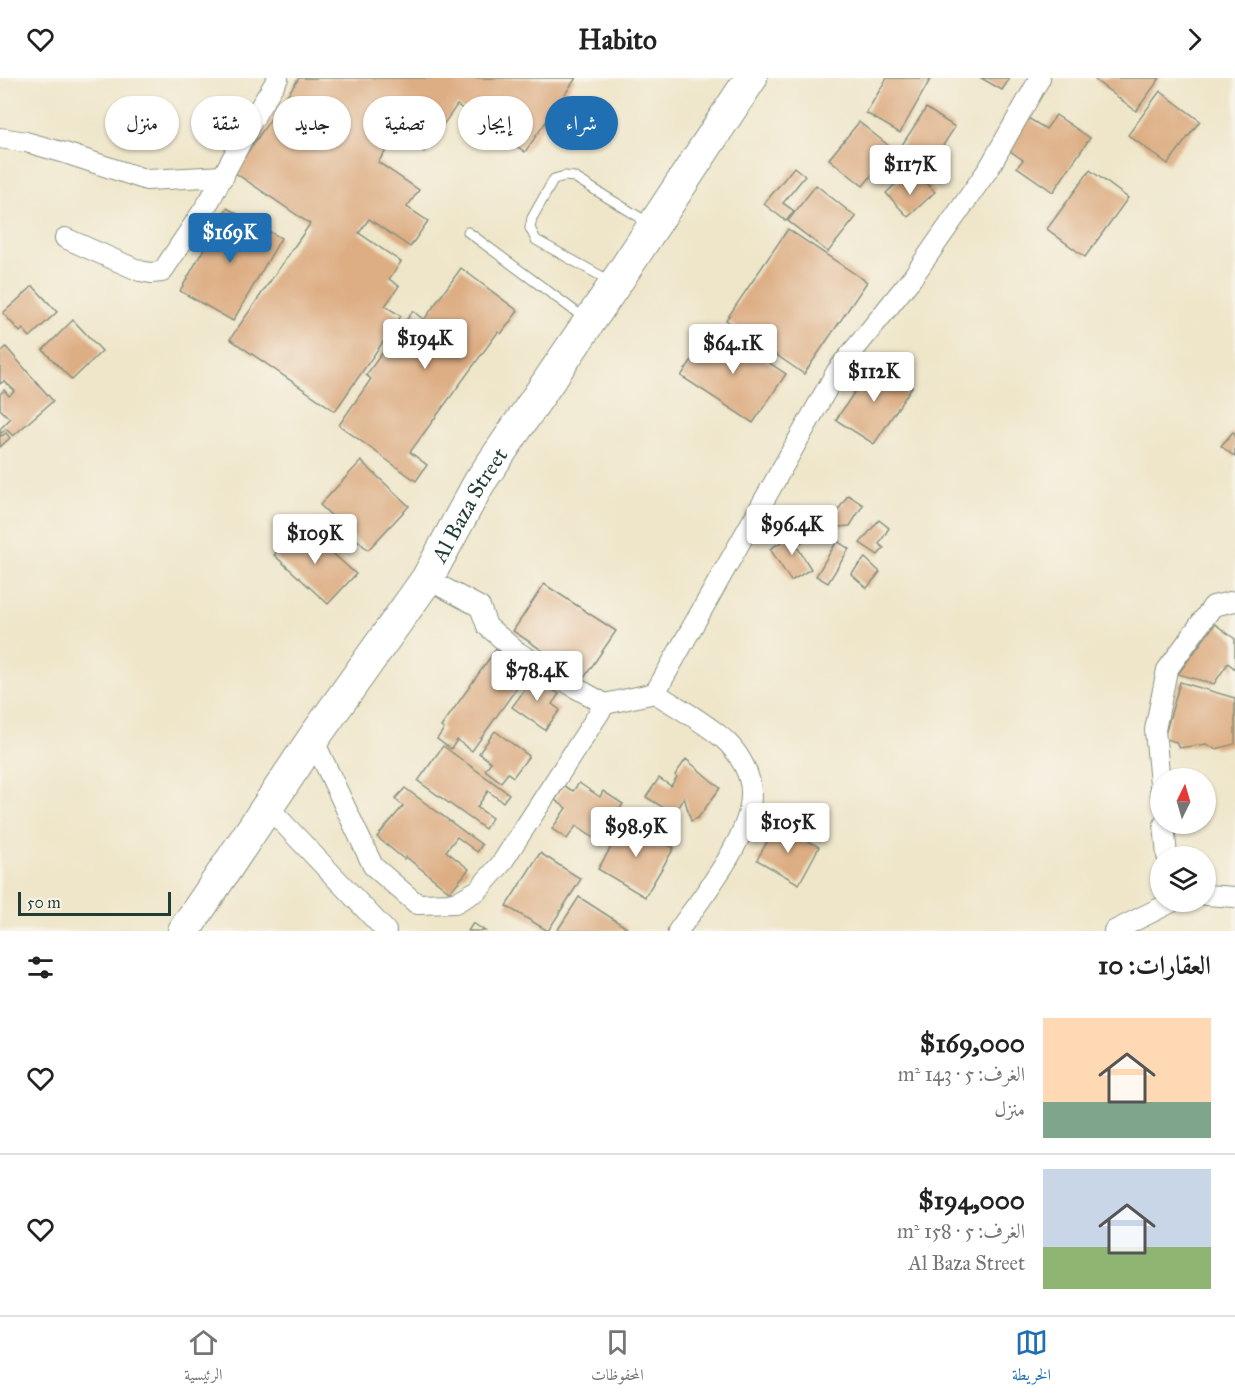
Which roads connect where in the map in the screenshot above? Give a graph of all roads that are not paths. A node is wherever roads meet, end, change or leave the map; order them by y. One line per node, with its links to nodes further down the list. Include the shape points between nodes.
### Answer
1 (278, 78): 5 (street)
2 (752, 78): 6 (main road, Al Baza Street)
3 (1040, 78): 13 (street, via 989,168 912,278 837,371)
4 (0, 138): 5 (street, via 65,153 147,180)
5 (224, 177): 8 (street, via 162,272 140,272)
6 (654, 226): 9 (main road, Al Baza Street); 9 (lane, via 574,177 554,179 532,218 530,228 536,240)
7 (468, 232): 10 (lane)
8 (65, 238)
9 (615, 284): 10 (main road, Al Baza Street)
10 (589, 321): 11 (main road, Al Baza Street, via 479,483)
11 (427, 579): 14 (street, via 480,607 487,626 516,651); 15 (main road, Al Baza Street)
12 (1235, 601): 16 (street, via 1213,606 1167,670 1155,730)
13 (656, 693): 14 (street); 23 (street, via 727,743 745,767 752,795 745,827)
14 (605, 704): 15 (street, via 501,864 478,890 455,903 417,904 373,866)
15 (314, 739): 17 (main road, Al Baza Street)
16 (1159, 768)
17 (268, 807): 21 (main road, Al Baza Street); 22 (street)
18 (1216, 896): 19 (street)
19 (1235, 897)
20 (1151, 912): 24 (street)
21 (184, 931)
22 (386, 931)
23 (678, 931)
24 (1114, 931)

